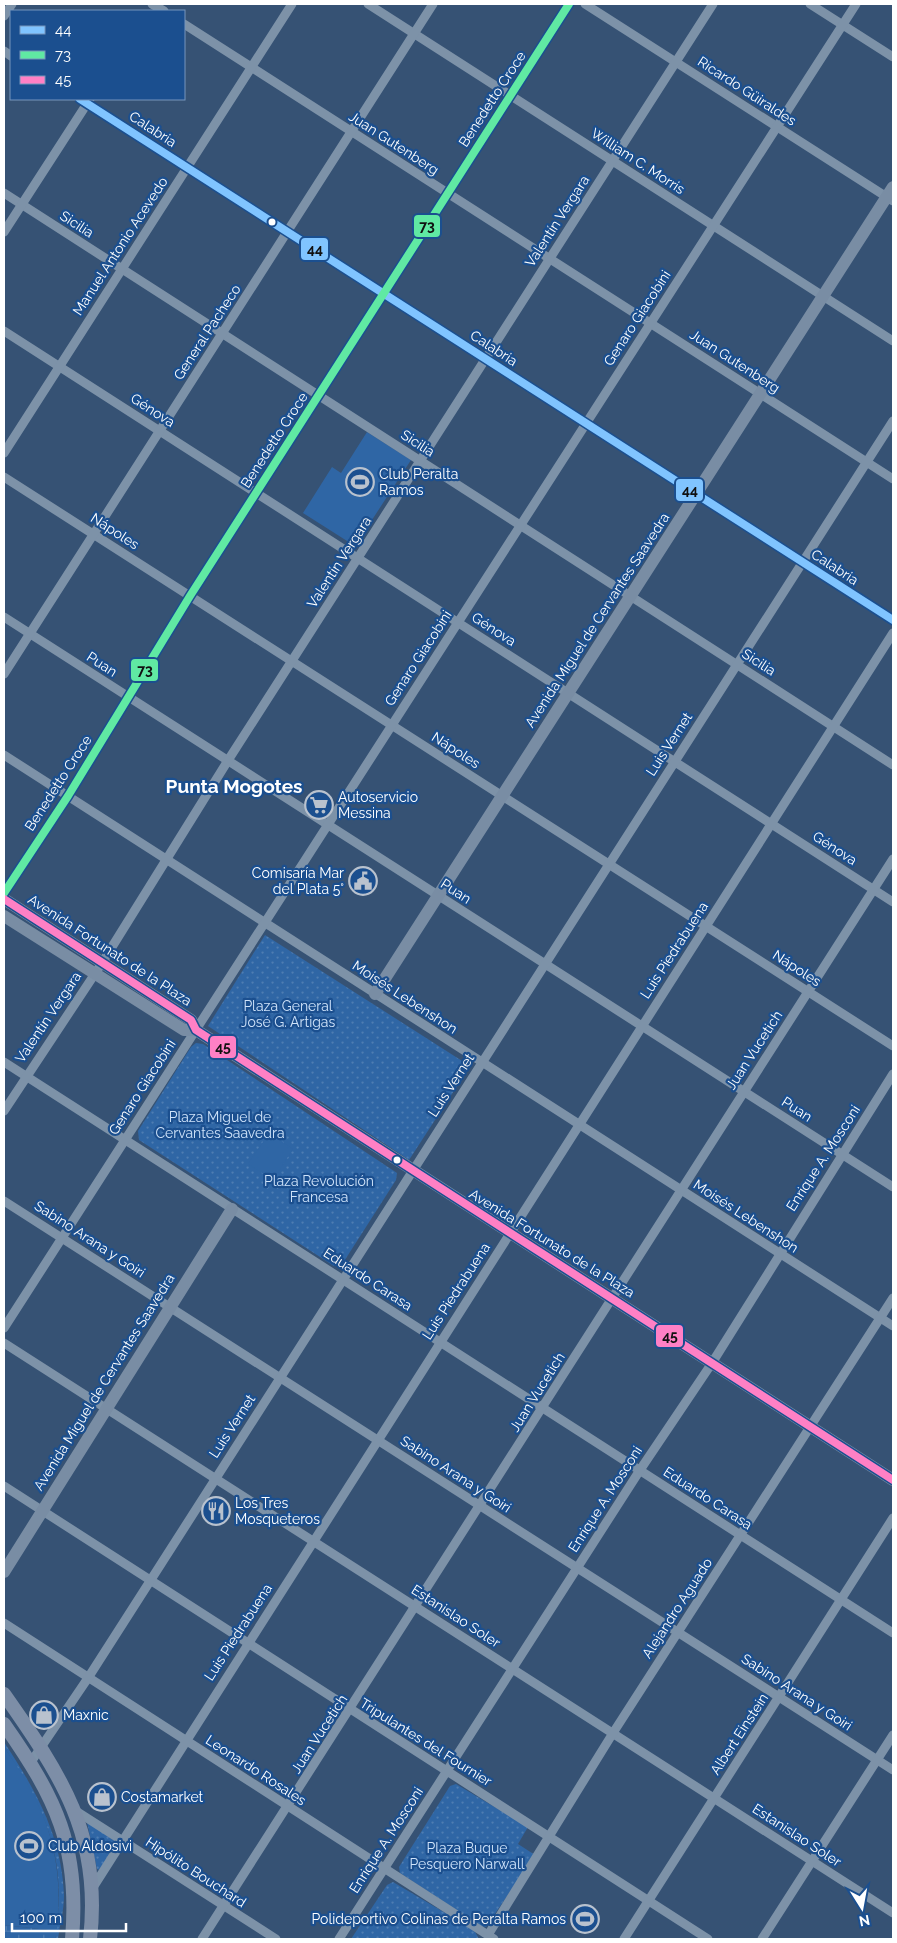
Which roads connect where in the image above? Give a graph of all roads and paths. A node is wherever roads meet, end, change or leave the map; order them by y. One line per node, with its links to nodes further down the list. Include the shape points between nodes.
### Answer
1 (12, 4): 10 (street)
2 (292, 4): 16 (street, Manuel Antonio Acevedo)
3 (368, 4): 13 (street, William C. Morris)
4 (433, 4): 13 (street, General Pacheco)
5 (569, 4): 17 (street, Benedetto Croce)
6 (585, 4): 15 (street, Ricardo Güiraldes)
7 (713, 4): 15 (street, Valentín Vergara)
8 (810, 4): 12 (street)
9 (856, 4): 12 (street, Genaro Giacobini)
10 (4, 16)
11 (185, 25): 16 (street, Juan Gutenberg)
12 (842, 25): 14 (street); 19 (street, Genaro Giacobini)
13 (414, 33): 17 (street, William C. Morris); 20 (street, General Pacheco)
14 (893, 57)
15 (676, 62): 19 (street, Ricardo Güiraldes); 21 (street, Valentín Vergara)
16 (251, 67): 20 (street, Juan Gutenberg); 22 (street, Manuel Antonio Acevedo)
17 (510, 95): 21 (street, William C. Morris); 24 (street, Benedetto Croce)
18 (86, 100): 22 (street, Calabria); 26 (street)
19 (777, 126): 25 (street, Ricardo Güiraldes); 27 (street, Genaro Giacobini)
20 (352, 132): 24 (street, Juan Gutenberg); 29 (street, General Pacheco)
21 (612, 161): 27 (street, William C. Morris); 30 (street, Valentín Vergara)
22 (187, 167): 29 (street, Calabria); 31 (street, Manuel Antonio Acevedo)
23 (4, 193): 26 (street, Sicilia)
24 (448, 193): 30 (street, Juan Gutenberg); 32 (street, Benedetto Croce)
25 (891, 195): 33 (street, Avenida Miguel de Cervantes Saavedra)
26 (22, 205): 28 (street); 31 (street, Sicilia)
27 (713, 226): 33 (street, William C. Morris); 34 (street, Genaro Giacobini)
28 (4, 232)
29 (288, 232): 32 (street, Calabria); 36 (street, General Pacheco)
30 (550, 259): 34 (street, Juan Gutenberg); 38 (street, Valentín Vergara)
31 (122, 269): 36 (street, Sicilia); 39 (street, Manuel Antonio Acevedo)
32 (384, 293): 38 (street, Calabria); 41 (street, Benedetto Croce)
33 (823, 296): 37 (street, William C. Morris); 40 (street, Avenida Miguel de Cervantes Saavedra)
34 (650, 323): 40 (street, Juan Gutenberg); 43 (street, Genaro Giacobini)
35 (4, 331): 39 (street, Génova)
36 (222, 334): 41 (street, Sicilia); 44 (street, General Pacheco)
37 (893, 341)
38 (486, 359): 43 (street, Calabria); 46 (street, Valentín Vergara)
39 (59, 367): 44 (street, Génova); 45 (street, Manuel Antonio Acevedo)
40 (760, 394): 47 (street, Juan Gutenberg); 51 (street, Avenida Miguel de Cervantes Saavedra)
41 (319, 396): 46 (street, Sicilia); 50 (street, Benedetto Croce)
42 (893, 421): 47 (street, Luis Vernet)
43 (586, 423): 51 (street, Calabria); 52 (street, Genaro Giacobini)
44 (160, 431): 50 (street, Génova); 53 (street, General Pacheco)
45 (4, 453)
46 (420, 461): 52 (street, Sicilia); 54 (street, Valentín Vergara)
47 (867, 462): 49 (street, Juan Gutenberg); 55 (street, Luis Vernet)
48 (4, 477): 53 (street, Nápoles)
49 (893, 479)
50 (256, 493): 54 (street, Génova); 56 (street, Benedetto Croce)
51 (696, 494): 55 (street, Calabria); 57 (street, Avenida Miguel de Cervantes Saavedra)
52 (520, 525): 57 (street, Sicilia); 60 (street, Genaro Giacobini)
53 (94, 534): 56 (street, Nápoles); 62 (street, General Pacheco)
54 (358, 558): 60 (street, Génova); 63 (street, Valentín Vergara)
55 (802, 562): 59 (street, Calabria); 64 (street, Luis Vernet)
56 (190, 596): 63 (street, Nápoles); 67 (street, Benedetto Croce)
57 (631, 596): 64 (street, Sicilia); 66 (street, Avenida Miguel de Cervantes Saavedra)
58 (4, 617): 62 (street, Puan)
59 (893, 620)
60 (458, 622): 66 (street, Génova); 68 (street, Genaro Giacobini)
61 (893, 633): 69 (street, Luis Piedrabuena)
62 (29, 634): 65 (street, General Pacheco); 67 (street, Puan)
63 (292, 661): 68 (street, Nápoles); 72 (street, Valentín Vergara)
64 (737, 664): 69 (street, Sicilia); 71 (street, Luis Vernet)
65 (4, 674)
66 (568, 694): 71 (street, Génova); 75 (street, Avenida Miguel de Cervantes Saavedra)
67 (129, 698): 72 (street, Puan); 74 (street, Benedetto Croce)
68 (392, 725): 75 (street, Nápoles); 77 (street, Genaro Giacobini)
69 (833, 726): 73 (street, Sicilia); 76 (street, Luis Piedrabuena)
70 (4, 755): 74 (street, Moisés Lebenshon)
71 (674, 761): 76 (street, Génova); 80 (street, Luis Vernet)
72 (227, 762): 77 (street, Puan); 79 (street, Valentín Vergara)
73 (893, 765)
74 (68, 796): 79 (street, Moisés Lebenshon); 82 (street, Benedetto Croce)
75 (502, 796): 80 (street, Nápoles); 83 (street, Avenida Miguel de Cervantes Saavedra)
76 (771, 824): 81 (street, Génova); 88 (street, Luis Piedrabuena)
77 (327, 825): 83 (street, Puan); 87 (street, Genaro Giacobini)
78 (893, 859): 81 (street, Juan Vucetich)
79 (166, 860): 87 (street, Moisés Lebenshon); 89 (street, Valentín Vergara)
80 (608, 864): 88 (street, Nápoles); 90 (street, Luis Vernet)
81 (874, 889): 85 (street, Génova); 92 (street, Juan Vucetich)
82 (4, 893)
83 (438, 896): 90 (street, Puan); 93 (street, Avenida Miguel de Cervantes Saavedra)
84 (4, 899): 89 (street, Avenida Fortunato de la Plaza)
85 (893, 902)
86 (4, 916): 91 (street, Avenida Fortunato de la Plaza)
87 (264, 923): 93 (street, Moisés Lebenshon); 95 (street, Genaro Giacobini)
88 (706, 926): 92 (street, Nápoles); 94 (street, Luis Piedrabuena)
89 (102, 962): 91 (street, Valentín Vergara); 95 (street, Avenida Fortunato de la Plaza, via 191,1020)
90 (544, 964): 94 (street, Puan); 98 (street, Luis Vernet)
91 (94, 973): 95 (street, Avenida Fortunato de la Plaza, via 184,1030); 100 (street, Valentín Vergara)
92 (808, 992): 96 (street, Nápoles); 101 (street, Juan Vucetich)
93 (375, 994): 98 (street, Moisés Lebenshon)
94 (642, 1026): 101 (street, Puan); 103 (street, Luis Piedrabuena)
95 (196, 1030): 104 (street, Genaro Giacobini); 106 (street, Avenida Fortunato de la Plaza)
96 (893, 1046)
97 (4, 1062): 100 (street, Eduardo Carasa)
98 (481, 1062): 103 (street, Moisés Lebenshon); 106 (street, Luis Vernet)
99 (893, 1074): 105 (street, Enrique A. Mosconi)
100 (26, 1076): 102 (street, Valentín Vergara); 104 (street, Eduardo Carasa)
101 (744, 1092): 105 (street, Puan); 108 (street, Juan Vucetich)
102 (4, 1110)
103 (579, 1125): 108 (street, Moisés Lebenshon); 111 (street, Luis Piedrabuena)
104 (125, 1140): 110 (street, Eduardo Carasa); 112 (street, Genaro Giacobini)
105 (842, 1154): 107 (street, Puan); 113 (street, Enrique A. Mosconi)
106 (412, 1171): 111 (street, Avenida Fortunato de la Plaza); 114 (street, Luis Vernet)
107 (893, 1187)
108 (681, 1190): 113 (street, Moisés Lebenshon); 115 (street, Juan Vucetich)
109 (4, 1201): 112 (street, Sabino Arana y Goiri)
110 (232, 1209): 114 (street, Eduardo Carasa); 117 (street, Avenida Miguel de Cervantes Saavedra)
111 (510, 1234): 115 (street, Avenida Fortunato de la Plaza); 121 (street, Luis Piedrabuena)
112 (62, 1238): 117 (street, Sabino Arana y Goiri); 120 (street, Genaro Giacobini)
113 (779, 1253): 118 (street, Moisés Lebenshon); 123 (street, Enrique A. Mosconi)
114 (342, 1279): 121 (street, Eduardo Carasa); 124 (street, Luis Vernet)
115 (613, 1298): 123 (street, Avenida Fortunato de la Plaza); 126 (street, Juan Vucetich)
116 (893, 1298): 118 (street, Alejandro Aguado)
117 (170, 1307): 124 (street, Sabino Arana y Goiri); 125 (street, Avenida Miguel de Cervantes Saavedra)
118 (880, 1318): 119 (street, Moisés Lebenshon); 127 (street, Alejandro Aguado)
119 (893, 1326)
120 (4, 1328)
121 (440, 1342): 126 (street, Eduardo Carasa); 128 (street, Luis Piedrabuena)
122 (4, 1343): 125 (street, Estanislao Soler)
123 (712, 1362): 127 (street, Avenida Fortunato de la Plaza); 129 (street, Enrique A. Mosconi)
124 (279, 1377): 128 (street, Sabino Arana y Goiri); 130 (street, Luis Vernet)
125 (105, 1408): 130 (street, Estanislao Soler); 134 (street, Avenida Miguel de Cervantes Saavedra)
126 (543, 1408): 129 (street, Eduardo Carasa); 133 (street, Juan Vucetich)
127 (810, 1427): 131 (street, Avenida Fortunato de la Plaza); 136 (street, Alejandro Aguado)
128 (377, 1440): 133 (street, Sabino Arana y Goiri); 137 (street, Luis Piedrabuena)
129 (640, 1470): 136 (street, Eduardo Carasa); 138 (street, Enrique A. Mosconi)
130 (215, 1478): 137 (street, Estanislao Soler); 140 (street, Luis Vernet)
131 (893, 1480)
132 (4, 1486): 134 (street, Tripulantes del Fournier)
133 (481, 1506): 138 (street, Sabino Arana y Goiri); 142 (street, Juan Vucetich)
134 (41, 1510): 139 (street, Avenida Miguel de Cervantes Saavedra); 140 (street, Tripulantes del Fournier)
135 (893, 1518): 141 (street, Albert Einstein)
136 (741, 1535): 141 (street, Eduardo Carasa); 145 (street, Alejandro Aguado)
137 (313, 1541): 142 (street, Estanislao Soler); 146 (street, Luis Piedrabuena)
138 (577, 1568): 145 (street, Sabino Arana y Goiri); 147 (street, Enrique A. Mosconi)
139 (4, 1572)
140 (149, 1581): 146 (street, Tripulantes del Fournier); 148 (street, Luis Vernet)
141 (841, 1599): 144 (street, Eduardo Carasa); 150 (street, Albert Einstein)
142 (416, 1607): 147 (street, Estanislao Soler); 151 (street, Juan Vucetich)
143 (4, 1623): 148 (street, Leonardo Rosales)
144 (893, 1632)
145 (678, 1633): 150 (street, Sabino Arana y Goiri); 153 (street, Alejandro Aguado)
146 (247, 1644): 151 (street, Tripulantes del Fournier); 155 (street, Luis Piedrabuena)
147 (512, 1669): 153 (street, Estanislao Soler); 160 (street, Enrique A. Mosconi)
148 (88, 1678): 155 (street, Leonardo Rosales); 156 (street, Luis Vernet)
149 (4, 1694): 156 (main road)
150 (779, 1697): 157 (street, Sabino Arana y Goiri); 161 (street, Albert Einstein)
151 (351, 1710): 160 (street, Tripulantes del Fournier); 162 (street, Juan Vucetich)
152 (4, 1724): 158 (main road)
153 (613, 1733): 161 (street, Estanislao Soler); 164 (street, Alejandro Aguado)
154 (893, 1734): 157 (street)
155 (185, 1740): 162 (street, Leonardo Rosales); 165 (street, Luis Piedrabuena)
156 (42, 1748): 158 (street, Luis Vernet); 163 (main road)
157 (877, 1760): 159 (street, Sabino Arana y Goiri); 166 (street)
158 (31, 1762): 173 (main road, via 55,1808 66,1842 73,1879)
159 (893, 1770)
160 (446, 1772): 164 (street, Tripulantes del Fournier); 167 (street, Enrique A. Mosconi)
161 (714, 1798): 166 (street, Estanislao Soler); 169 (street, Albert Einstein)
162 (288, 1807): 167 (street, Leonardo Rosales); 170 (street, Juan Vucetich)
163 (76, 1811): 165 (street, Hipólito Bouchard); 168 (main road)
164 (549, 1836): 169 (street, Tripulantes del Fournier); 172 (street, Alejandro Aguado)
165 (122, 1841): 168 (street, Luis Piedrabuena); 170 (street, Hipólito Bouchard)
166 (812, 1861): 171 (street, Estanislao Soler); 180 (street)
167 (384, 1869): 172 (street, Leonardo Rosales); 177 (street, Enrique A. Mosconi)
168 (92, 1889): 174 (main road)
169 (648, 1901): 178 (street, Albert Einstein); 179 (street, Tripulantes del Fournier)
170 (224, 1906): 175 (street, Juan Vucetich); 176 (street, Hipólito Bouchard)
171 (893, 1913)
172 (491, 1937)
173 (72, 1939)
174 (90, 1939)
175 (202, 1939)
176 (276, 1939)
177 (339, 1939)
178 (624, 1939)
179 (708, 1939)
180 (762, 1939)

